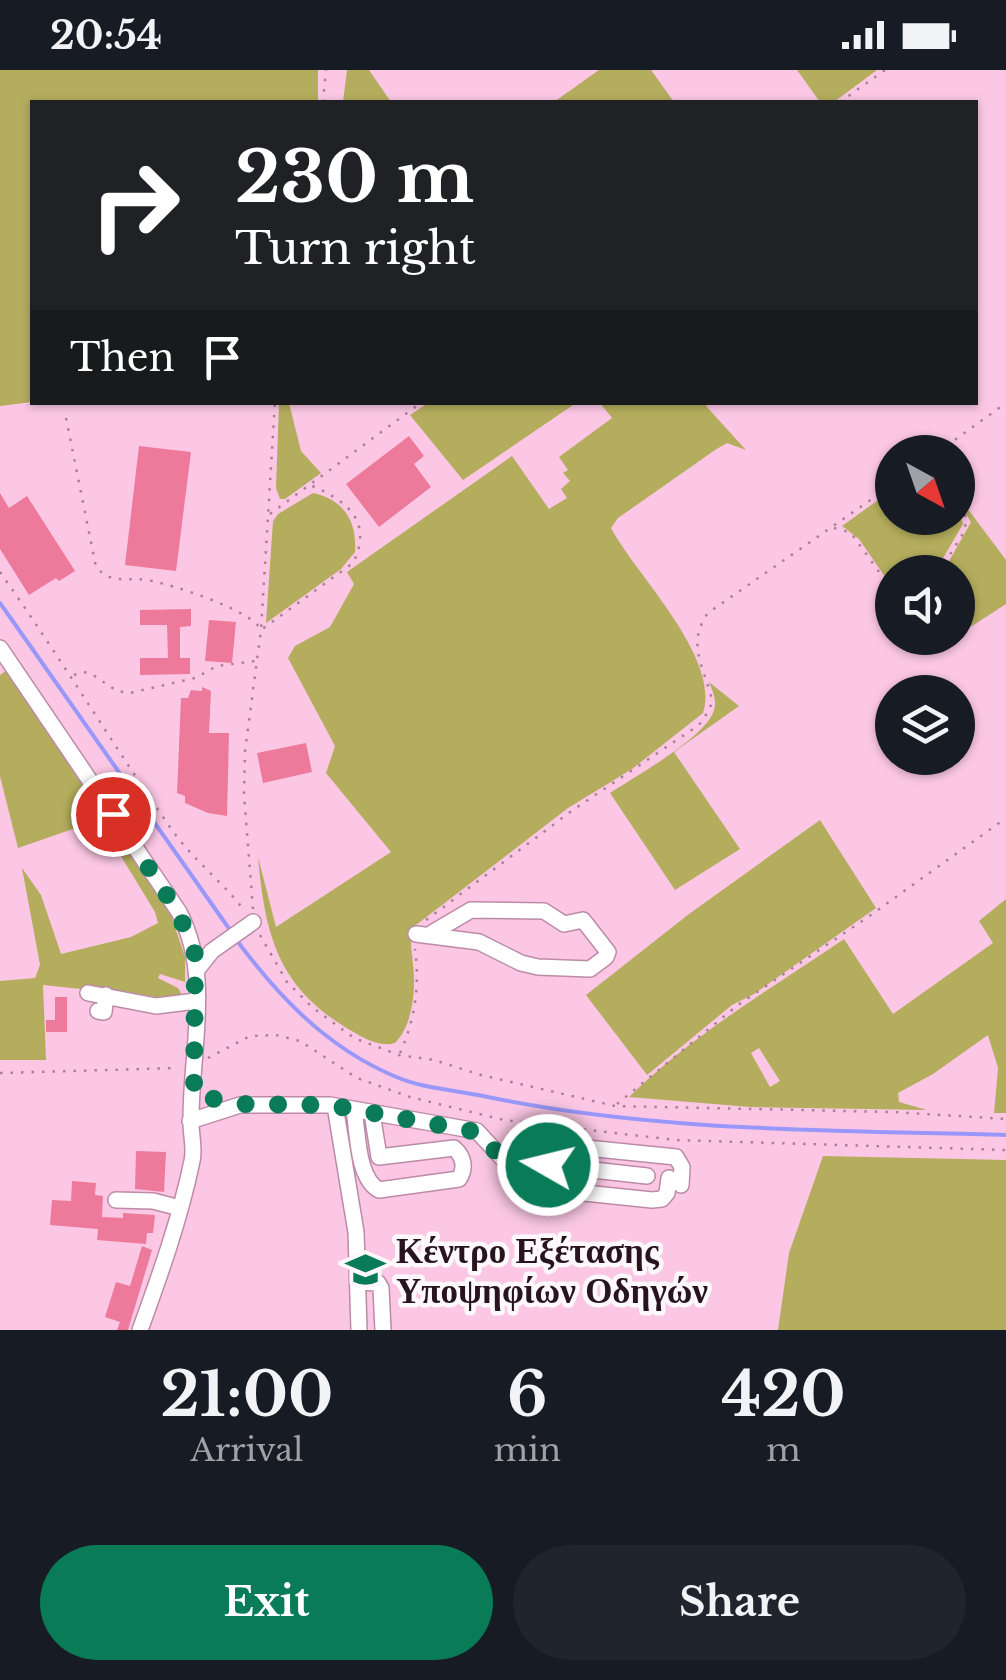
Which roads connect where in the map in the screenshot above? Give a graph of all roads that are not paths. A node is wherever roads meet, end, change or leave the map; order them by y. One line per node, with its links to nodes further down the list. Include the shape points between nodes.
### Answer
1 (0, 648): 4 (street, via 178,912 195,954)
2 (249, 925): 4 (street)
3 (424, 934): 3 (street, via 478,942 538,967 590,969 608,952 583,920 564,924 544,911 471,910)
4 (194, 972): 7 (street)
5 (88, 993): 6 (street)
6 (106, 995): 7 (street, via 156,1006); 8 (street, via 104,1012)
7 (196, 1001): 9 (street)
8 (98, 1011)
9 (194, 1095): 10 (street); 14 (street)
10 (240, 1104): 11 (street); 14 (street)
11 (335, 1106): 12 (street); 21 (street)
12 (354, 1110): 13 (street); 16 (street, via 365,1175 379,1190 459,1179 463,1162)
13 (372, 1113): 15 (street); 16 (street, via 379,1156)
14 (190, 1121): 20 (street, via 194,1156)
15 (460, 1128): 16 (street); 17 (street, via 477,1132 502,1158)
16 (454, 1148)
17 (540, 1165): 17 (street, via 540,1186 546,1189 652,1200 668,1193 682,1166 676,1157 547,1144); 18 (street)
18 (647, 1176)
19 (116, 1200): 20 (street)
20 (180, 1208): 22 (street)
21 (359, 1282): 23 (street); 24 (street, via 381,1288)
22 (140, 1330)
23 (359, 1330)
24 (383, 1330)

